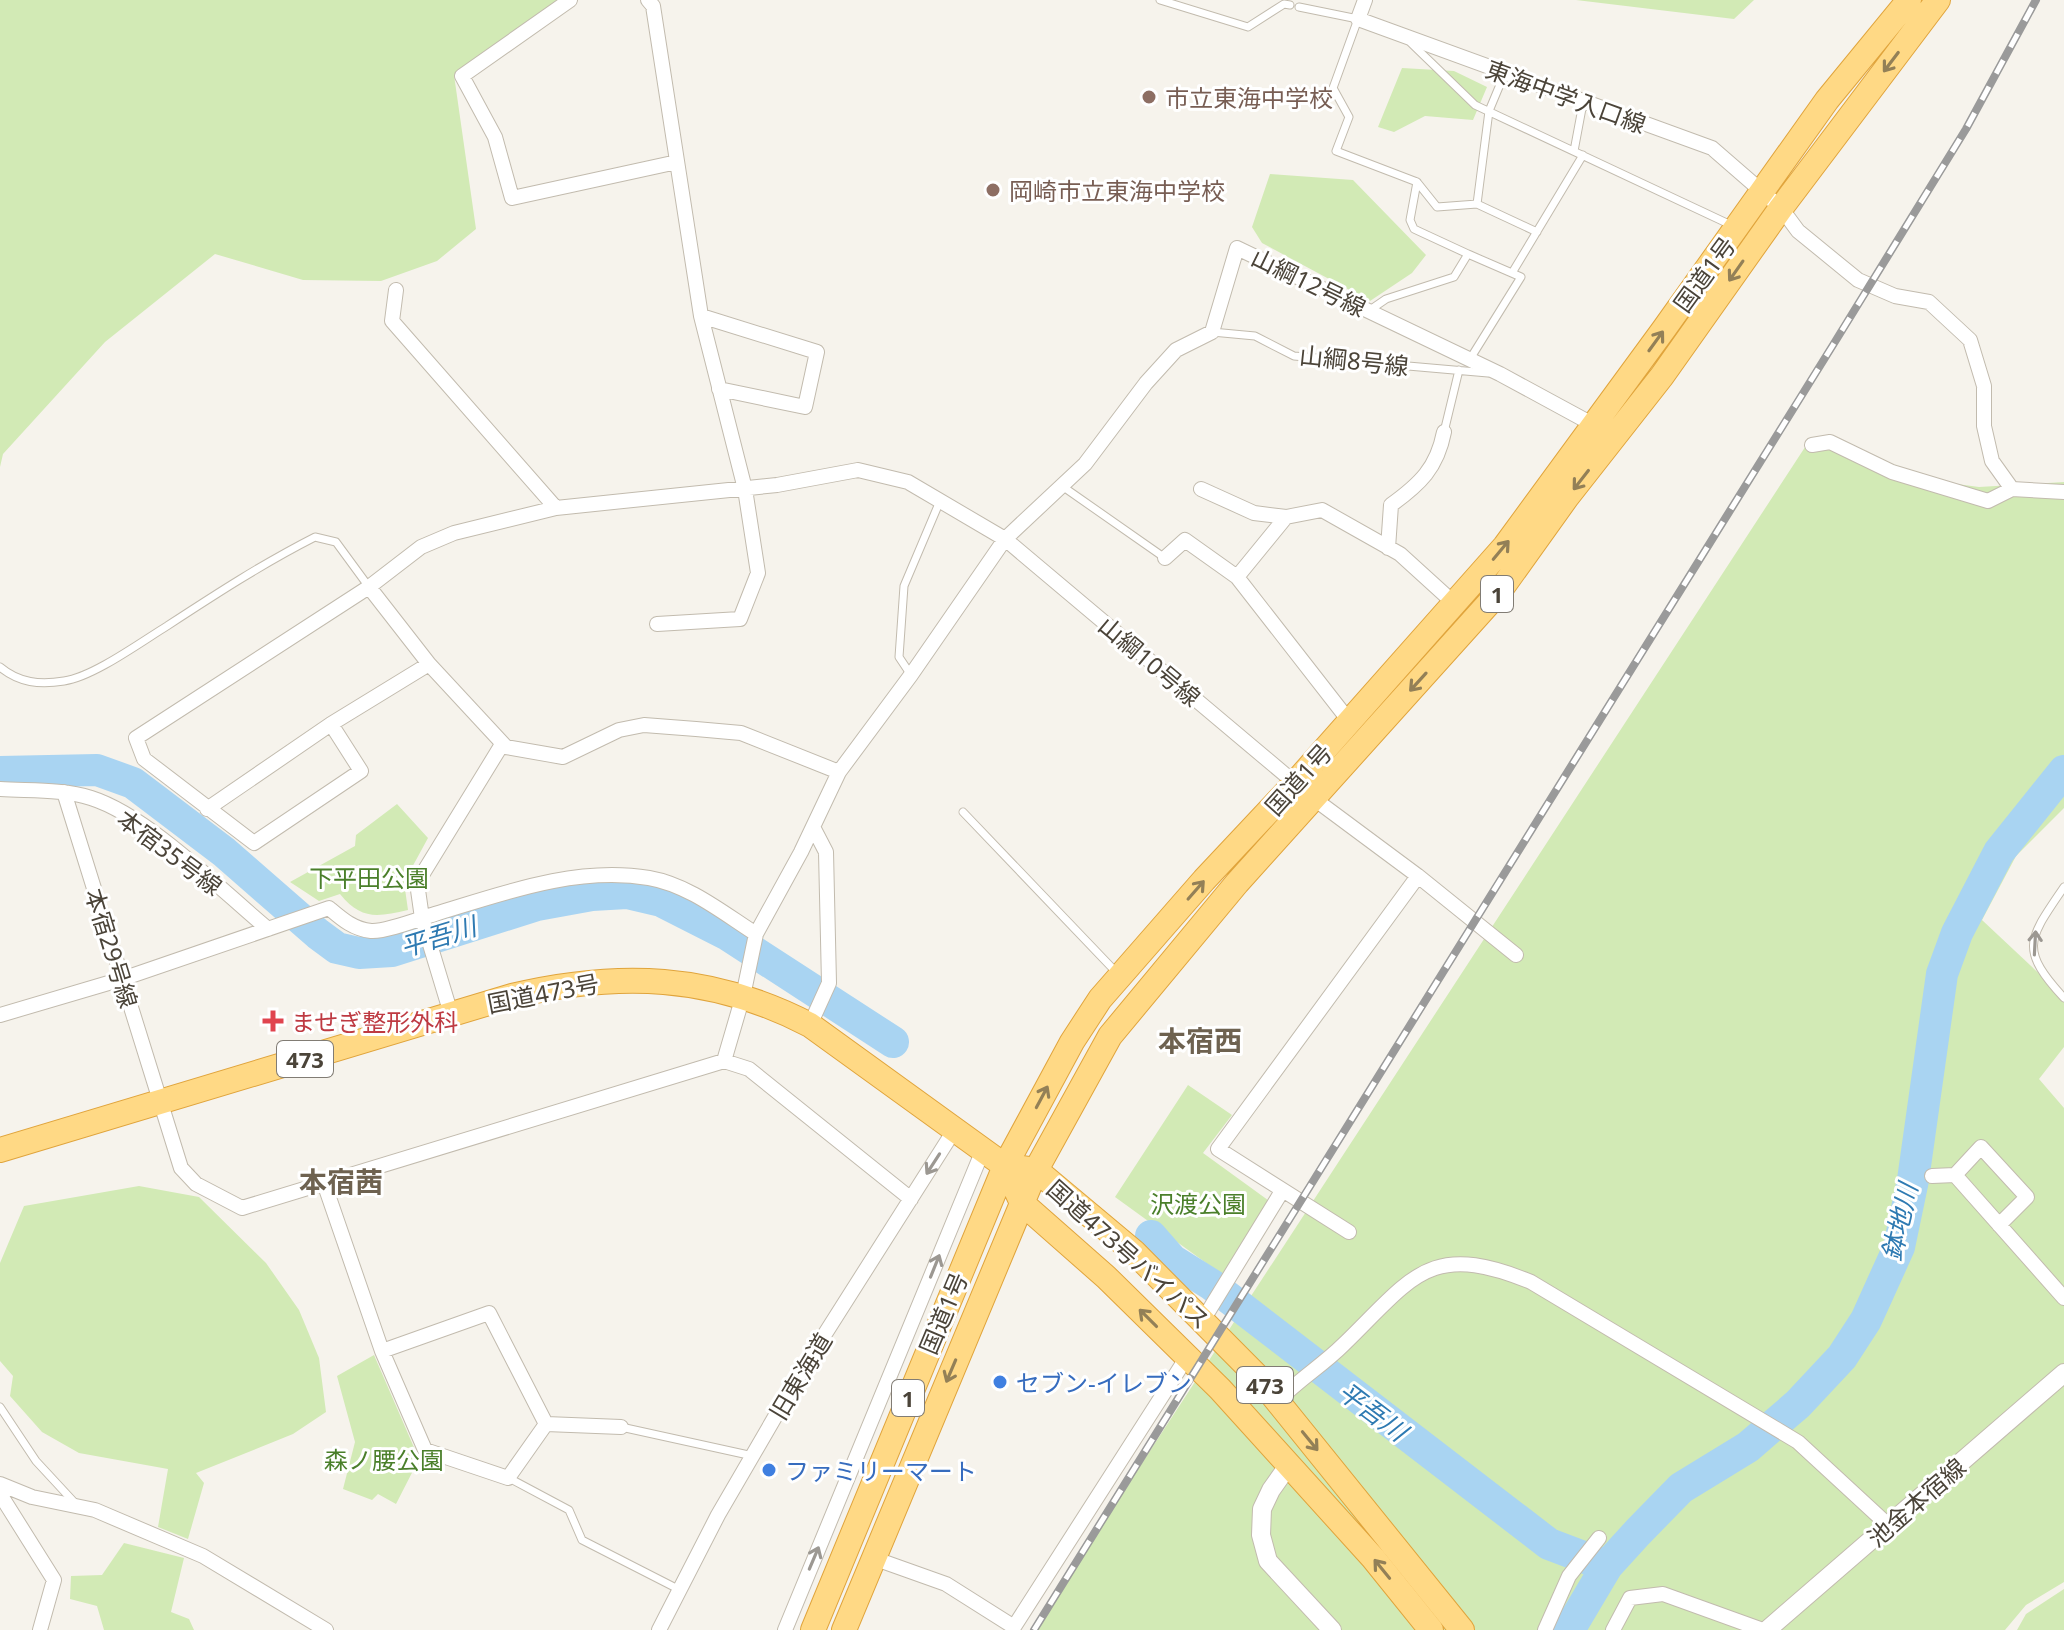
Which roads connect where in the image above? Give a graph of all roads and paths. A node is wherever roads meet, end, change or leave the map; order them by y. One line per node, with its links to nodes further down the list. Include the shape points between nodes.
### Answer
1 (570, 0): 14 (street, via 462,76 495,137 512,198)
2 (648, 0): 14 (street)
3 (1160, 0): 7 (lane, via 1248,27 1284,4)
4 (1365, 0): 7 (street)
5 (1909, 0): 16 (highway, 国道1号 / 1, via 1827,100)
6 (1938, 0): 18 (highway, 国道1号 / 1, one-way to 18)
7 (1358, 19): 8 (street, 東海中学入口線); 15 (lane, via 1333,88 1349,117 1336,151)
8 (1405, 38): 9 (street, 東海中学入口線); 11 (lane, via 1475,105)
9 (1504, 75): 10 (street, 東海中学入口線); 11 (lane)
10 (1583, 103): 12 (lane); 16 (street, 東海中学入口線, via 1712,148)
11 (1489, 111): 12 (lane); 17 (lane)
12 (1574, 151): 13 (lane)
13 (1583, 155): 19 (lane); 20 (lane)
14 (677, 162): 25 (street)
15 (1417, 182): 17 (lane, via 1437,207); 21 (lane, via 1410,220 1414,229)
16 (1763, 192): 18 (street, 東海中学入口線); 19 (highway, 国道1号 / 1)
17 (1477, 204): 20 (lane)
18 (1781, 208): 35 (street, 東海中学入口線, via 1798,231 1858,280 1895,296 1929,302 1970,340 1984,386 1984,426 1992,461); 55 (highway, 国道1号 / 1, one-way to 55, via 1499,592)
19 (1737, 228): 29 (highway, 国道1号 / 1, one-way to 19)
20 (1537, 232): 22 (lane)
21 (1468, 254): 22 (lane); 24 (lane, via 1454,277 1386,299)
22 (1512, 273): 27 (lane, via 1521,277)
23 (396, 290): 38 (street, via 392,321)
24 (1368, 312): 26 (street, 山綱12号線, via 1237,248); 27 (street, 山綱12号線)
25 (701, 316): 28 (street); 28 (street, via 817,352 805,407)
26 (1212, 332): 27 (lane, 山綱8号線, via 1255,336 1294,356); 32 (street, via 1176,350)
27 (1464, 365): 29 (street, 山綱12号線, via 1500,374); 30 (lane)
28 (719, 389): 33 (street)
29 (1594, 425): 45 (highway, 国道1号 / 1, one-way to 29)
30 (1444, 432): 41 (street, via 1440,454 1418,485 1391,505)
31 (1812, 445): 35 (street, via 1830,442 1892,472 1988,501)
32 (1062, 486): 40 (street); 42 (lane)
33 (745, 489): 37 (street, 山綱10号線, via 858,470 908,482); 38 (street); 46 (street, via 758,573 740,619)
34 (1201, 489): 39 (street, via 1254,513)
35 (2012, 489): 36 (street)
36 (2064, 492)
37 (940, 501): 40 (street, 山綱10号線); 49 (lane, via 904,586 899,657)
38 (556, 508): 44 (street, via 454,533 421,547)
39 (1286, 517): 41 (street, via 1322,510); 43 (street)
40 (1005, 539): 49 (street); 55 (street, 山綱10号線)
41 (1388, 548): 45 (street)
42 (1165, 558): 43 (street, via 1185,540)
43 (1237, 577): 50 (street)
44 (369, 587): 47 (street); 48 (lane, via 336,542 315,537 259,565 116,658 67,681 34,684); 57 (street, via 136,738 144,759)
45 (1455, 604): 50 (highway, 国道1号 / 1)
46 (657, 624)
47 (429, 664): 51 (street); 52 (street)
48 (0, 667)
49 (911, 675): 53 (street)
50 (1350, 722): 55 (highway, 国道1号 / 1)
51 (331, 724): 57 (street); 57 (street, via 361,771 254,843)
52 (501, 746): 53 (street, via 563,757 619,730 644,725 726,731); 62 (street, via 417,883)
53 (839, 772): 59 (street)
54 (0, 789): 56 (street, 本宿35号線)
55 (1304, 791): 60 (street, 山綱10号線); 66 (highway, 国道1号 / 1, one-way to 55, via 1204,880); 79 (highway, 国道1号 / 1, via 1237,883 1110,1036)
56 (64, 792): 63 (street, 本宿35号線, via 124,813); 67 (street, 本宿29号線)
57 (207, 809)
58 (963, 812): 66 (lane)
59 (813, 827): 64 (street); 72 (street, via 826,852 829,983)
60 (1418, 876): 65 (street, 山綱10号線); 83 (street, via 1218,1149)
61 (2064, 887): 69 (lane, one-way to 61, via 2042,974 2032,953 2036,928)
62 (422, 918): 63 (street, via 373,931 349,925 329,908); 64 (street, via 540,884 614,875 670,884); 70 (street)
63 (274, 926): 67 (street)
64 (756, 934): 68 (street)
65 (1516, 955)
66 (1120, 977): 78 (highway, 国道1号 / 1, one-way to 66, via 1072,1042)
67 (122, 979): 71 (street); 74 (street, 本宿29号線)
68 (743, 996): 70 (highway, 国道473号 / 473, via 674,982 610,980 548,987); 72 (highway, 国道473号 / 473); 73 (street)
69 (2064, 998)
70 (451, 1014): 74 (highway, 国道473号 / 473)
71 (0, 1015)
72 (810, 1025): 75 (highway, 国道473号 / 473)
73 (724, 1061): 82 (street); 84 (street, via 749,1069)
74 (159, 1103): 76 (highway, 国道473号 / 473); 82 (street, 本宿29号線, via 181,1168 196,1184 242,1208)
75 (955, 1129): 77 (highway, 国道473号 / 473); 84 (street, 旧東海道, one-way to 84)
76 (0, 1150)
77 (983, 1150): 78 (highway, 国道473号 / 473); 90 (street, one-way to 77)
78 (1005, 1166): 79 (highway, 国道473号バイパス / 473); 85 (highway, 国道473号バイパス / 473); 88 (highway, 国道1号 / 1)
79 (1036, 1170): 85 (highway, 国道1号 / 1); 91 (highway, 国道473号バイパス / 473)
80 (1955, 1175): 81 (street); 86 (street); 86 (street, via 1981,1147 2027,1197)
81 (1932, 1176)
82 (324, 1183): 92 (street)
83 (1282, 1191): 87 (street); 91 (street)
84 (911, 1199): 99 (street, 旧東海道)
85 (1022, 1203): 93 (highway, 国道473号バイパス / 473, one-way to 85); 109 (highway, 国道1号 / 1, one-way to 109)
86 (1999, 1225): 89 (street)
87 (1349, 1232)
88 (955, 1285): 90 (street); 104 (highway, 国道1号 / 1)
89 (2064, 1298)
90 (921, 1300): 100 (street)
91 (1206, 1316): 95 (highway, 国道473号バイパス / 473)
92 (382, 1351): 97 (street, via 489,1313); 102 (street, via 425,1450)
93 (1187, 1357): 101 (highway, 国道473号バイパス / 473); 111 (street)
94 (2064, 1373): 107 (street, 池金本宿線)
95 (1287, 1392): 107 (street, via 1412,1278 1451,1262 1494,1267 1531,1282 1798,1442); 120 (highway, 国道473号バイパス / 473, one-way to 120)
96 (0, 1407): 106 (lane, via 36,1461)
97 (546, 1424): 98 (street); 102 (street)
98 (621, 1427): 99 (lane)
99 (753, 1456): 110 (street, 旧東海道)
100 (856, 1457): 104 (street); 115 (street, one-way to 100)
101 (1288, 1466): 118 (street, via 1262,1509 1261,1535 1268,1561); 119 (highway, 国道473号バイパス / 473, one-way to 101)
102 (508, 1478): 110 (lane, via 569,1510 582,1540)
103 (0, 1484): 106 (street, via 32,1497)
104 (871, 1488): 116 (highway, 国道1号 / 1)
105 (0, 1494): 112 (street, via 54,1580)
106 (77, 1505): 113 (street, via 203,1556)
107 (1889, 1526): 123 (street, 池金本宿線)
108 (1599, 1538): 121 (street, via 1569,1576)
109 (873, 1558): 111 (street, via 946,1584); 117 (highway, 国道1号 / 1)
110 (680, 1590): 114 (street, 旧東海道)
111 (1013, 1629)
112 (40, 1630)
113 (326, 1630)
114 (659, 1630)
115 (785, 1630)
116 (813, 1630)
117 (844, 1630)
118 (1332, 1630)
119 (1431, 1630)
120 (1462, 1630)
121 (1545, 1630)
122 (1613, 1630): 123 (street, via 1630,1598 1663,1594)
123 (1765, 1630)

